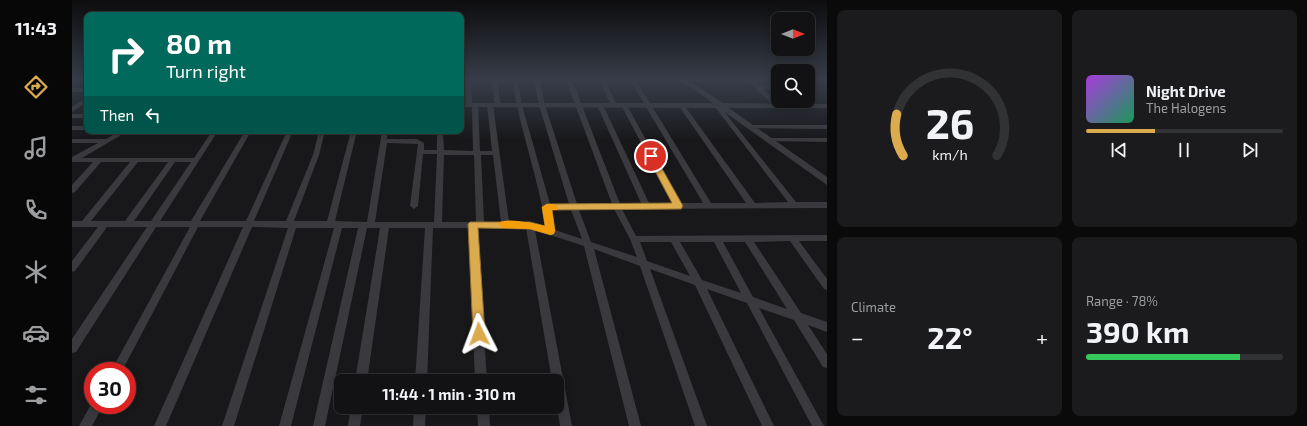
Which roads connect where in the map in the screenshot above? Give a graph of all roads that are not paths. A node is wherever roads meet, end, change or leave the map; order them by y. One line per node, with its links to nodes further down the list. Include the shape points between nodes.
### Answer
1 (494, 100): 10 (street)
2 (518, 100): 11 (street)
3 (541, 100): 12 (street)
4 (577, 100): 13 (street)
5 (612, 100): 15 (street)
6 (644, 100): 17 (street)
7 (711, 100): 19 (street)
8 (84, 101): 23 (street)
9 (468, 105): 10 (street); 45 (street)
10 (494, 105): 11 (street); 46 (street)
11 (519, 105): 12 (street); 60 (street)
12 (542, 105): 13 (street); 63 (street)
13 (579, 105): 14 (street); 61 (street)
14 (600, 105): 15 (street); 62 (street)
15 (614, 105): 16 (street)
16 (624, 105): 17 (street); 58 (street)
17 (648, 106): 18 (street); 59 (street)
18 (682, 106): 19 (street); 54 (street)
19 (720, 106): 20 (street); 26 (street); 55 (street)
20 (771, 106)
21 (815, 106): 22 (street)
22 (827, 106)
23 (73, 108)
24 (72, 116): 25 (street)
25 (84, 116)
26 (750, 127): 27 (street); 39 (street)
27 (827, 127)
28 (72, 128): 29 (street)
29 (84, 128)
30 (120, 134): 41 (street)
31 (213, 134): 51 (street)
32 (246, 134): 69 (street)
33 (289, 134): 70 (street)
34 (321, 134): 71 (street)
35 (353, 134): 72 (street)
36 (384, 134): 42 (street)
37 (440, 134): 44 (street)
38 (72, 140): 41 (street)
39 (768, 140): 40 (street); 52 (street)
40 (827, 140)
41 (108, 141): 47 (street)
42 (383, 141): 43 (street, via 420,141); 73 (street)
43 (419, 152): 44 (street); 57 (street)
44 (441, 152): 45 (street); 75 (street)
45 (477, 153): 46 (street); 76 (street)
46 (496, 153): 77 (street)
47 (72, 160): 48 (street)
48 (99, 160): 49 (street); 53 (street)
49 (136, 160): 50 (street); 65 (street)
50 (173, 160): 51 (street); 67 (street)
51 (196, 160): 68 (street)
52 (827, 182)
53 (73, 189)
54 (752, 205): 55 (street); 59 (street)
55 (794, 205): 56 (street)
56 (827, 205)
57 (414, 206)
58 (678, 206): 59 (street); 62 (street)
59 (709, 206)
60 (547, 207): 63 (street); 79 (street)
61 (617, 207): 62 (street); 63 (street); 83 (street)
62 (647, 207)
63 (574, 208): 86 (street)
64 (72, 224): 65 (street)
65 (84, 224): 66 (street)
66 (105, 224): 67 (street); 88 (street)
67 (127, 224): 68 (street)
68 (153, 224): 69 (street); 94 (street)
69 (195, 224): 70 (street); 95 (street)
70 (248, 224): 71 (street); 105 (street)
71 (291, 224): 72 (street); 106 (street)
72 (335, 224): 73 (street); 107 (street)
73 (367, 224): 74 (street); 108 (street)
74 (385, 224): 75 (street); 97 (street)
75 (434, 224): 76 (street); 98 (street)
76 (477, 224): 77 (street); 99 (street)
77 (505, 224): 78 (street)
78 (530, 225): 79 (street); 112 (street)
79 (551, 231): 86 (street)
80 (746, 238): 81 (street); 85 (street); 92 (street)
81 (792, 238): 82 (street); 90 (street)
82 (827, 238)
83 (634, 239): 84 (street); 87 (street)
84 (674, 239): 85 (street); 89 (street)
85 (717, 239): 91 (street)
86 (588, 244): 87 (street); 113 (street)
87 (644, 264): 89 (street); 114 (street)
88 (73, 266)
89 (699, 283): 91 (street); 115 (street)
90 (827, 286)
91 (752, 301): 92 (street); 116 (street)
92 (798, 317): 93 (street); 96 (street)
93 (827, 327)
94 (72, 348)
95 (121, 362)
96 (827, 363)
97 (362, 374)
98 (422, 374)
99 (481, 374)
100 (92, 414): 104 (street)
101 (356, 414): 109 (street)
102 (420, 414): 110 (street)
103 (483, 414): 111 (street)
104 (85, 426)
105 (160, 426)
106 (228, 426)
107 (285, 426)
108 (319, 426)
109 (354, 426)
110 (419, 426)
111 (484, 426)
112 (566, 426)
113 (634, 426)
114 (701, 426)
115 (768, 426)
116 (818, 426)

